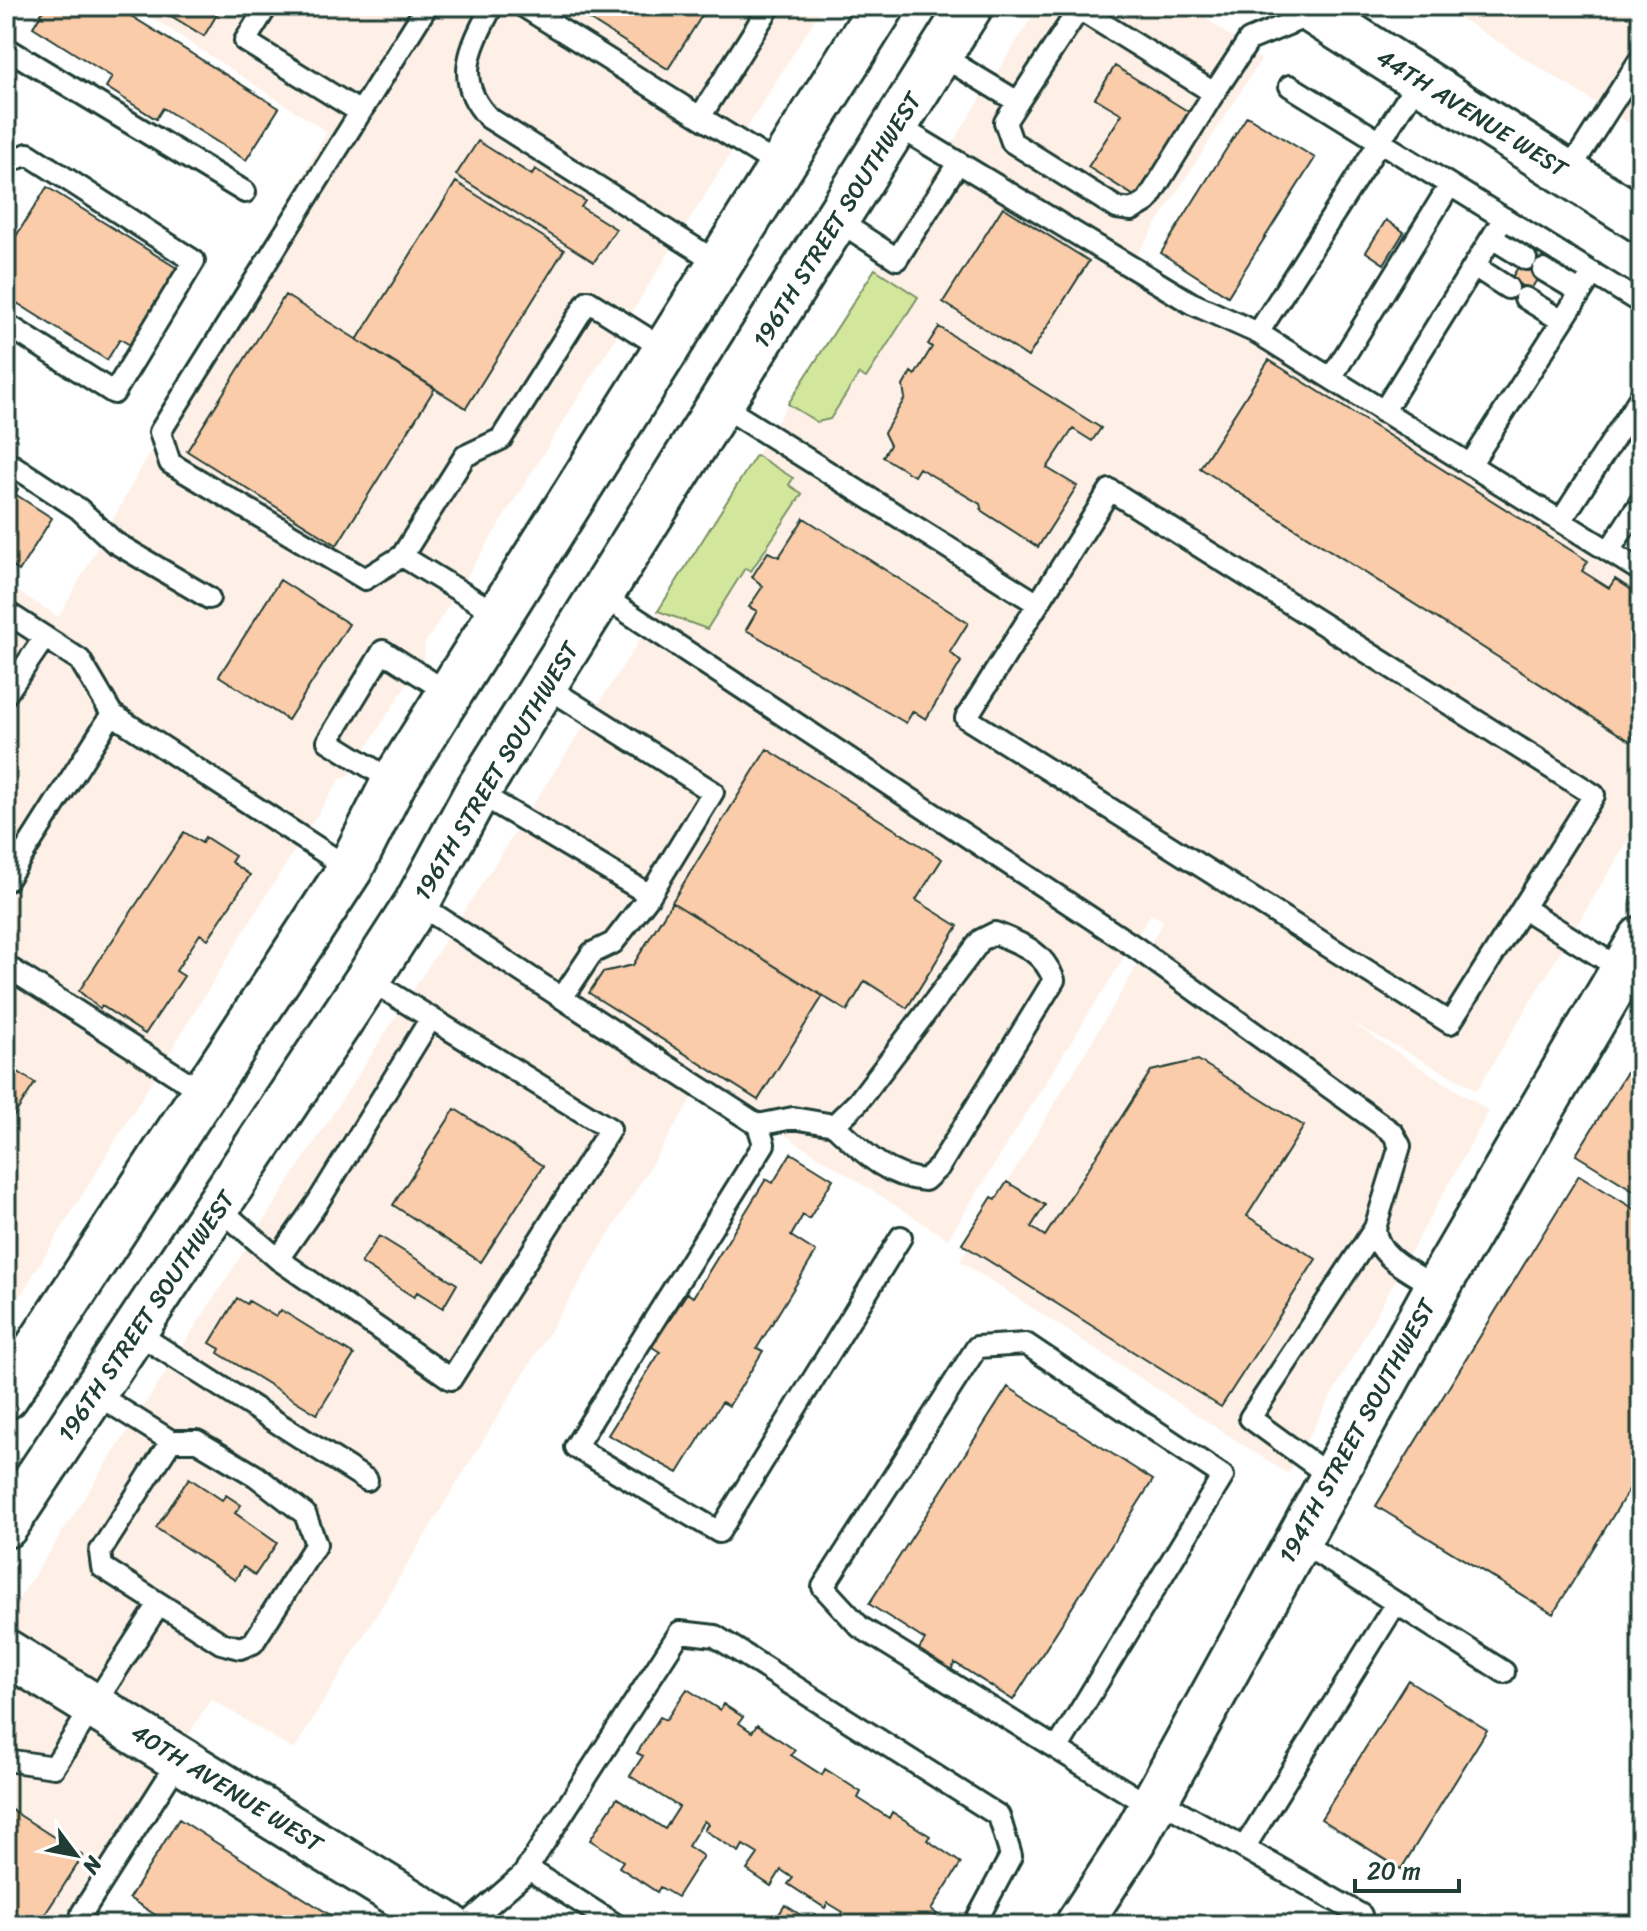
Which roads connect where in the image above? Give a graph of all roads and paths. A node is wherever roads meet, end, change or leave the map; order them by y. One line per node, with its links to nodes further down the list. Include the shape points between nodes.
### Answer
1 (267, 6): 16 (lane, via 245,41)
2 (427, 6): 16 (lane)
3 (492, 6): 30 (lane, via 468,64 475,103 489,118)
4 (523, 6): 17 (lane)
5 (770, 6): 17 (lane)
6 (882, 6): 22 (main road)
7 (970, 6): 10 (main road, 196TH STREET SOUTHWEST)
8 (1312, 8): 12 (main road, 44TH AVENUE WEST); 14 (lane, via 1249,40)
9 (6, 48): 25 (lane)
10 (940, 55): 15 (lane); 18 (main road, 196TH STREET SOUTHWEST)
11 (1641, 58): 23 (lane)
12 (1419, 80): 19 (lane); 23 (main road, 44TH AVENUE WEST)
13 (1290, 86): 19 (lane)
14 (1214, 93): 15 (lane, via 1079,9); 15 (lane, via 1147,201 1132,210 1117,208 1012,142 1005,122)
15 (1018, 102)
16 (360, 112): 48 (lane, via 160,432 170,463 365,579)
17 (700, 117): 22 (lane)
18 (896, 125): 21 (lane); 27 (main road, 196TH STREET SOUTHWEST)
19 (1379, 141): 24 (lane); 37 (lane)
20 (6, 163): 36 (lane, via 28,154 194,261 114,393)
21 (958, 163): 27 (lane, via 897,259); 37 (lane, via 1191,303)
22 (781, 167): 30 (main road)
23 (1567, 174): 28 (main road, 44TH AVENUE WEST)
24 (1450, 185): 26 (lane); 39 (lane)
25 (245, 192)
26 (1504, 218): 29 (lane); 32 (lane)
27 (837, 220): 41 (main road, 196TH STREET SOUTHWEST)
28 (1641, 220)
29 (1492, 238): 31 (lane); 33 (lane)
30 (720, 264): 38 (main road)
31 (1474, 266): 35 (lane); 42 (lane)
32 (1593, 273): 33 (lane); 34 (lane)
33 (1580, 292): 35 (lane)
34 (1641, 303)
35 (1562, 321): 44 (lane)
36 (6, 324)
37 (1258, 333): 39 (lane)
38 (666, 350): 48 (lane, via 588,301 501,439 465,456); 54 (main road)
39 (1331, 378): 42 (lane)
40 (1641, 396): 46 (lane)
41 (721, 405): 50 (main road, 196TH STREET SOUTHWEST); 52 (lane)
42 (1383, 412): 44 (lane)
43 (6, 461): 51 (lane, via 79,509 114,542)
44 (1470, 465): 46 (lane)
45 (1634, 512): 47 (lane)
46 (1561, 521): 47 (lane)
47 (1609, 551): 49 (lane)
48 (402, 556): 54 (lane)
49 (1641, 571)
50 (601, 595): 56 (main road, 196TH STREET SOUTHWEST); 76 (lane, via 1135,947 1393,1133 1400,1146)
51 (209, 598)
52 (1038, 604): 66 (lane, via 1110,490 1123,498 1594,795); 66 (lane, via 966,718 1450,1023)
53 (6, 612): 55 (lane)
54 (499, 615): 58 (main road)
55 (45, 637): 57 (lane); 59 (lane, via 80,660)
56 (544, 685): 61 (main road, 196TH STREET SOUTHWEST); 64 (lane, via 713,792)
57 (6, 694)
58 (450, 694): 60 (main road); 60 (lane, via 383,651 328,741)
59 (112, 714): 62 (lane); 63 (lane)
60 (394, 782): 62 (main road)
61 (477, 792): 64 (lane); 65 (main road, 196TH STREET SOUTHWEST)
62 (350, 869): 72 (main road)
63 (6, 881)
64 (650, 895): 70 (lane, via 613,943 592,953)
65 (417, 903): 69 (main road, 196TH STREET SOUTHWEST); 70 (lane)
66 (1523, 908): 67 (lane)
67 (1632, 955): 79 (main road, 194TH STREET SOUTHWEST)
68 (6, 966): 72 (lane)
69 (368, 979): 71 (lane); 75 (main road, 196TH STREET SOUTHWEST)
70 (562, 998): 73 (lane)
71 (431, 1018): 78 (lane); 78 (lane, via 610,1129 451,1379)
72 (204, 1093): 82 (main road)
73 (758, 1125): 74 (lane, via 793,1118); 77 (lane, via 764,1144 575,1447 719,1532)
74 (834, 1125): 74 (lane, via 858,1102 981,940 995,933 1047,962 1054,980 939,1167 925,1180 875,1163)
75 (219, 1208): 78 (lane); 80 (main road, 196TH STREET SOUTHWEST)
76 (1375, 1228): 79 (lane, via 1382,1252); 84 (lane, via 1250,1418)
77 (901, 1237)
78 (278, 1259)
79 (1437, 1288): 84 (main road, 194TH STREET SOUTHWEST)
80 (137, 1333): 81 (main road, 196TH STREET SOUTHWEST); 85 (lane)
81 (96, 1394): 83 (lane); 86 (main road, 196TH STREET SOUTHWEST)
82 (6, 1396)
83 (171, 1441): 89 (lane, via 100,1552 102,1567); 89 (lane, via 197,1441 256,1476 305,1514 316,1544 253,1643 240,1648 221,1643)
84 (1331, 1477): 87 (main road, 194TH STREET SOUTHWEST)
85 (367, 1480)
86 (6, 1525)
87 (1296, 1539): 88 (lane); 96 (main road, 194TH STREET SOUTHWEST)
88 (1396, 1603): 91 (lane); 97 (lane)
89 (159, 1604): 92 (lane)
90 (6, 1652): 92 (main road, 40TH AVENUE WEST)
91 (1504, 1672)
92 (94, 1707): 94 (main road, 40TH AVENUE WEST); 95 (lane, via 54,1767)
93 (1057, 1749): 93 (lane, via 860,1627 823,1587 977,1347 1026,1344 1223,1476); 96 (lane)
94 (180, 1759): 99 (lane); 101 (main road, 40TH AVENUE WEST)
95 (6, 1760)
96 (1153, 1802): 97 (lane); 105 (main road, 194TH STREET SOUTHWEST)
97 (1244, 1848): 100 (lane)
98 (527, 1868): 102 (lane); 103 (lane); 104 (lane, via 680,1632 692,1633 715,1636 999,1816 1011,1856)
99 (82, 1913)
100 (1361, 1915)
101 (448, 1925)
102 (466, 1925)
103 (616, 1925)
104 (974, 1925)
105 (1078, 1925)

